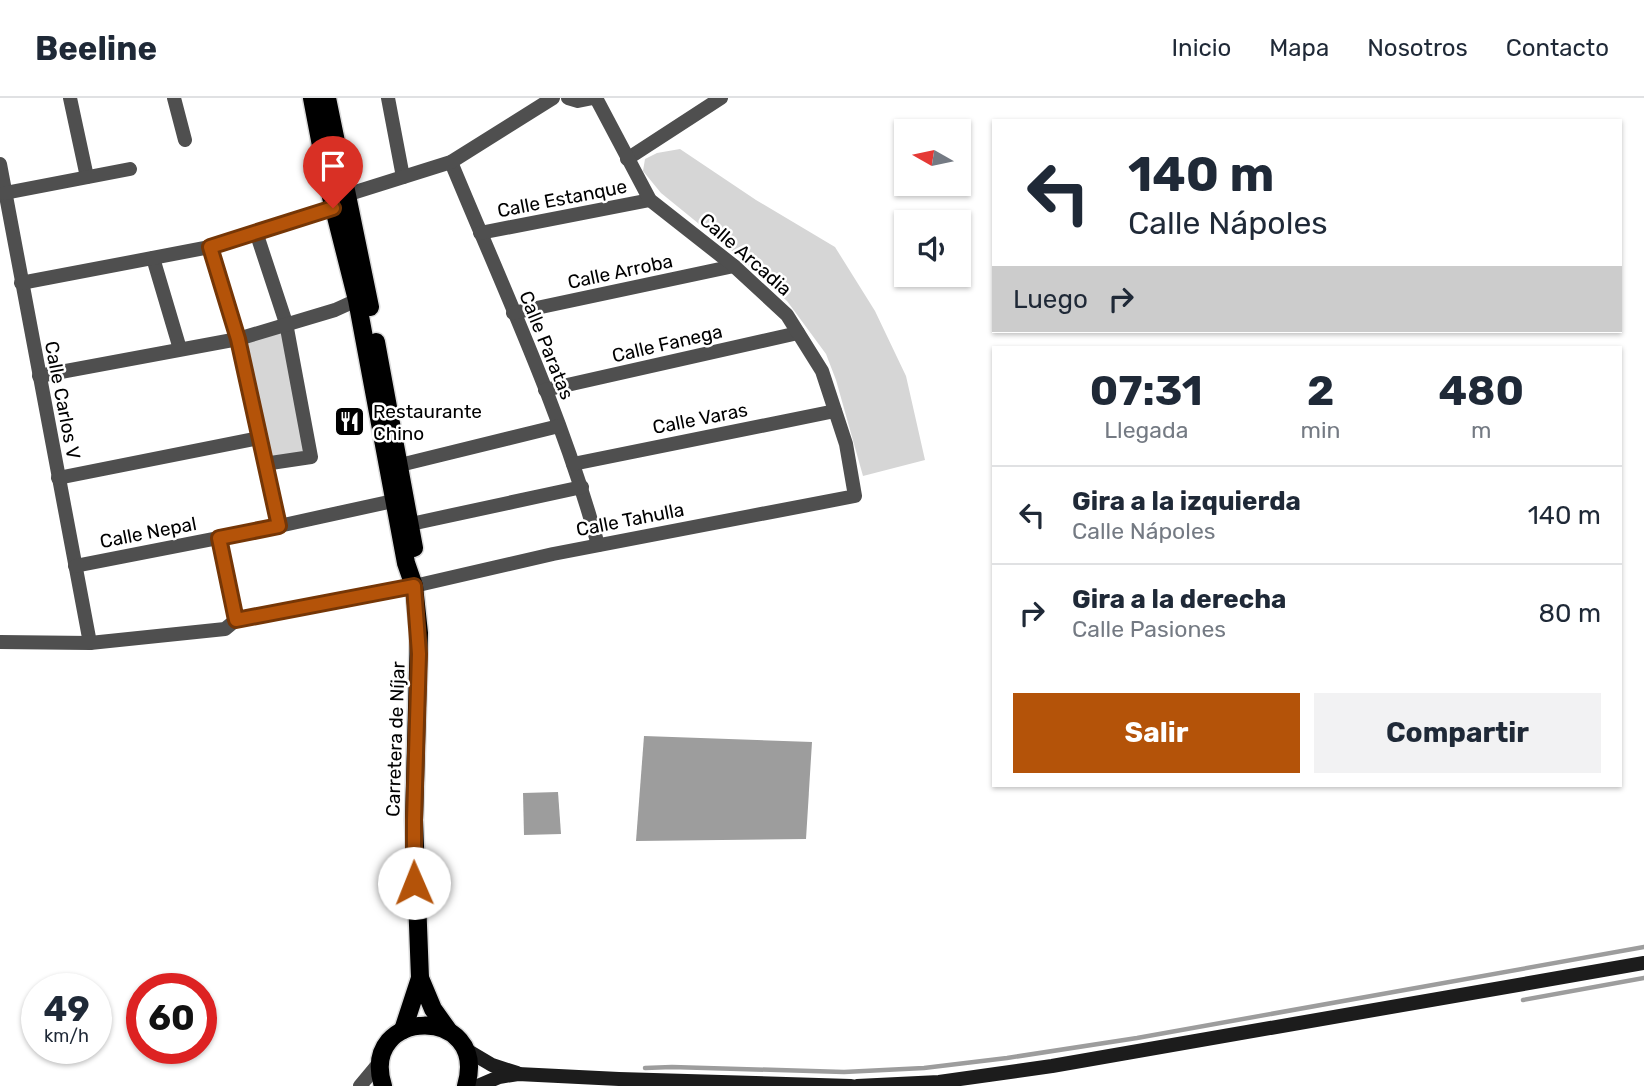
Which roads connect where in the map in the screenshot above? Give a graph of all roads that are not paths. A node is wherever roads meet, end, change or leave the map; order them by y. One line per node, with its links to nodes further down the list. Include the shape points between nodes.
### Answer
1 (71, 98): 15 (street)
2 (174, 98): 10 (street)
3 (312, 98): 19 (main road, Carretera de Níjar)
4 (327, 98): 19 (main road, Carretera de Níjar)
5 (388, 98): 16 (street)
6 (554, 98): 12 (street)
7 (568, 98): 8 (street)
8 (594, 98): 11 (street, Calle Arcadia)
9 (721, 98): 11 (street)
10 (185, 140)
11 (626, 159): 18 (street, Calle Arcadia)
12 (451, 162): 16 (street); 21 (street, Calle Paratas)
13 (0, 164): 17 (street, Calle Carlos V)
14 (130, 169): 15 (street)
15 (87, 177): 17 (street)
16 (403, 177): 19 (street)
17 (5, 192): 25 (street, Calle Carlos V)
18 (650, 200): 21 (street, Calle Estanque); 24 (street, Calle Arcadia)
19 (340, 201): 20 (street); 26 (main road, Carretera de Níjar); 39 (main road, Carretera de Níjar)
20 (256, 232): 22 (street); 28 (street)
21 (480, 233): 27 (street, Calle Paratas)
22 (210, 247): 23 (street); 30 (street)
23 (153, 258): 25 (street); 31 (street)
24 (734, 266): 27 (street, Calle Arroba); 29 (street, Calle Arcadia, via 787,315)
25 (21, 283): 32 (street, Calle Carlos V)
26 (357, 300): 28 (street); 43 (main road, Carretera de Níjar)
27 (513, 313): 33 (street, Calle Paratas)
28 (286, 323): 30 (street); 37 (street, via 311,457)
29 (799, 333): 33 (street, Calle Fanega); 34 (street, Calle Arcadia, via 822,371)
30 (238, 339): 31 (street); 36 (street)
31 (180, 349): 32 (street)
32 (39, 376): 40 (street, Calle Carlos V)
33 (545, 390): 35 (street, Calle Paratas)
34 (835, 411): 38 (street, Calle Varas); 42 (street, Calle Arcadia)
35 (559, 426): 38 (street, Calle Paratas); 39 (street)
36 (258, 438): 37 (street); 40 (street)
37 (264, 464): 45 (street)
38 (573, 464): 41 (street, Calle Paratas)
39 (400, 465): 44 (main road, Carretera de Níjar)
40 (58, 478): 48 (street, Calle Carlos V)
41 (582, 487): 44 (street); 47 (street, Calle Paratas)
42 (855, 496): 47 (street, Calle Tahulla)
43 (393, 500): 45 (street, Calle Nepal); 49 (main road, Carretera de Níjar)
44 (411, 524): 49 (main road, Carretera de Níjar)
45 (279, 526): 46 (street, Calle Nepal)
46 (219, 538): 48 (street, Calle Nepal); 50 (street)
47 (598, 545): 49 (street, Calle Tahulla)
48 (75, 566): 52 (street, Calle Carlos V)
49 (414, 586): 50 (street, Calle Tahulla); 54 (main road, Carretera de Níjar, via 419,654 414,883)
50 (236, 620): 52 (street, Calle Tahulla, via 225,629)
51 (0, 642): 52 (street, Calle Tahulla)
52 (90, 643)
53 (1644, 963): 65 (main road, via 1052,1066 939,1082)
54 (420, 978): 55 (main road, Carretera de Níjar); 56 (main road, Carretera de Níjar)
55 (403, 1030): 56 (main road, via 425,1024); 58 (main road, via 384,1049)
56 (448, 1030): 57 (main road, Carretera de Níjar)
57 (465, 1049): 59 (main road); 62 (main road, via 470,1073)
58 (380, 1062): 60 (street); 61 (main road)
59 (518, 1074): 63 (main road); 64 (main road)
60 (360, 1086)
61 (383, 1086)
62 (467, 1086)
63 (478, 1086)
64 (851, 1086)
65 (857, 1086)

